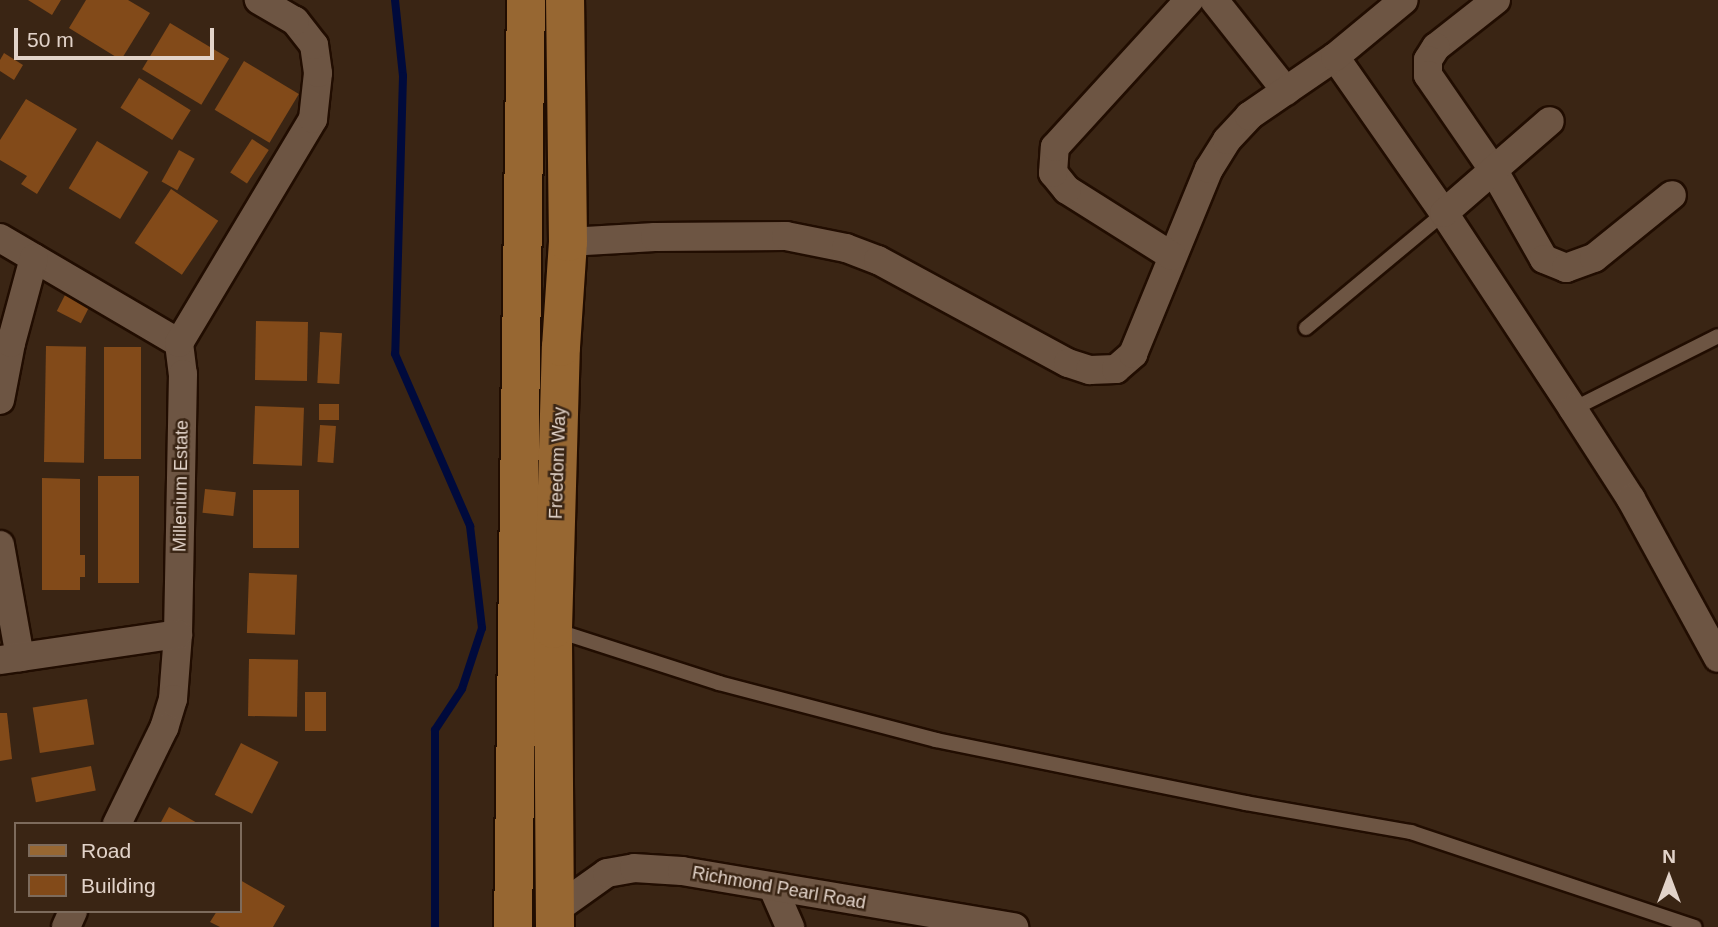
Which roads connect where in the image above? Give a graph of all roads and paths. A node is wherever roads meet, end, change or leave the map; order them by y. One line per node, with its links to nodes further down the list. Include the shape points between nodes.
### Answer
1 (260, 0): 21 (street, via 295,21 314,45 318,73 313,119)
2 (526, 0): 32 (main road)
3 (565, 0): 15 (main road, Freedom Way)
4 (1189, 0): 17 (street, via 1055,147 1054,173 1067,190)
5 (1214, 0): 9 (street)
6 (1404, 0): 8 (street)
7 (1496, 0): 11 (street, via 1436,47 1428,60 1428,75)
8 (1335, 57): 9 (street); 13 (street)
9 (1286, 91): 17 (street, via 1249,116 1227,140 1209,169)
10 (1550, 121): 11 (street)
11 (1494, 171): 12 (street, via 1544,259 1566,268 1594,258); 13 (street)
12 (1672, 195)
13 (1444, 213): 19 (lane); 23 (street)
14 (0, 238): 16 (street)
15 (568, 242): 17 (street, via 786,236 846,248 878,260 1068,363 1102,371 1116,369 1133,354); 25 (main road, Freedom Way)
16 (32, 256): 18 (street); 21 (street); 22 (street)
17 (1172, 256)
18 (0, 311)
19 (1306, 328)
20 (1718, 336): 23 (lane)
21 (179, 343): 26 (street, Millenium Estate, via 183,374)
22 (0, 400)
23 (1573, 409): 27 (street, via 1631,499)
24 (0, 545): 28 (street)
25 (553, 629): 31 (main road, Freedom Way); 35 (lane, via 719,683 936,740 1411,832)
26 (178, 634): 28 (street); 29 (street, Millenium Estate, via 173,699 164,728)
27 (1718, 657)
28 (10, 659)
29 (118, 822)
30 (773, 888): 31 (street, Richmond Pearl Road, via 682,871 634,868 607,873); 33 (street); 34 (street, Richmond Pearl Road)
31 (555, 918)
32 (513, 927)
33 (790, 927)
34 (1014, 927)
35 (1695, 927)

